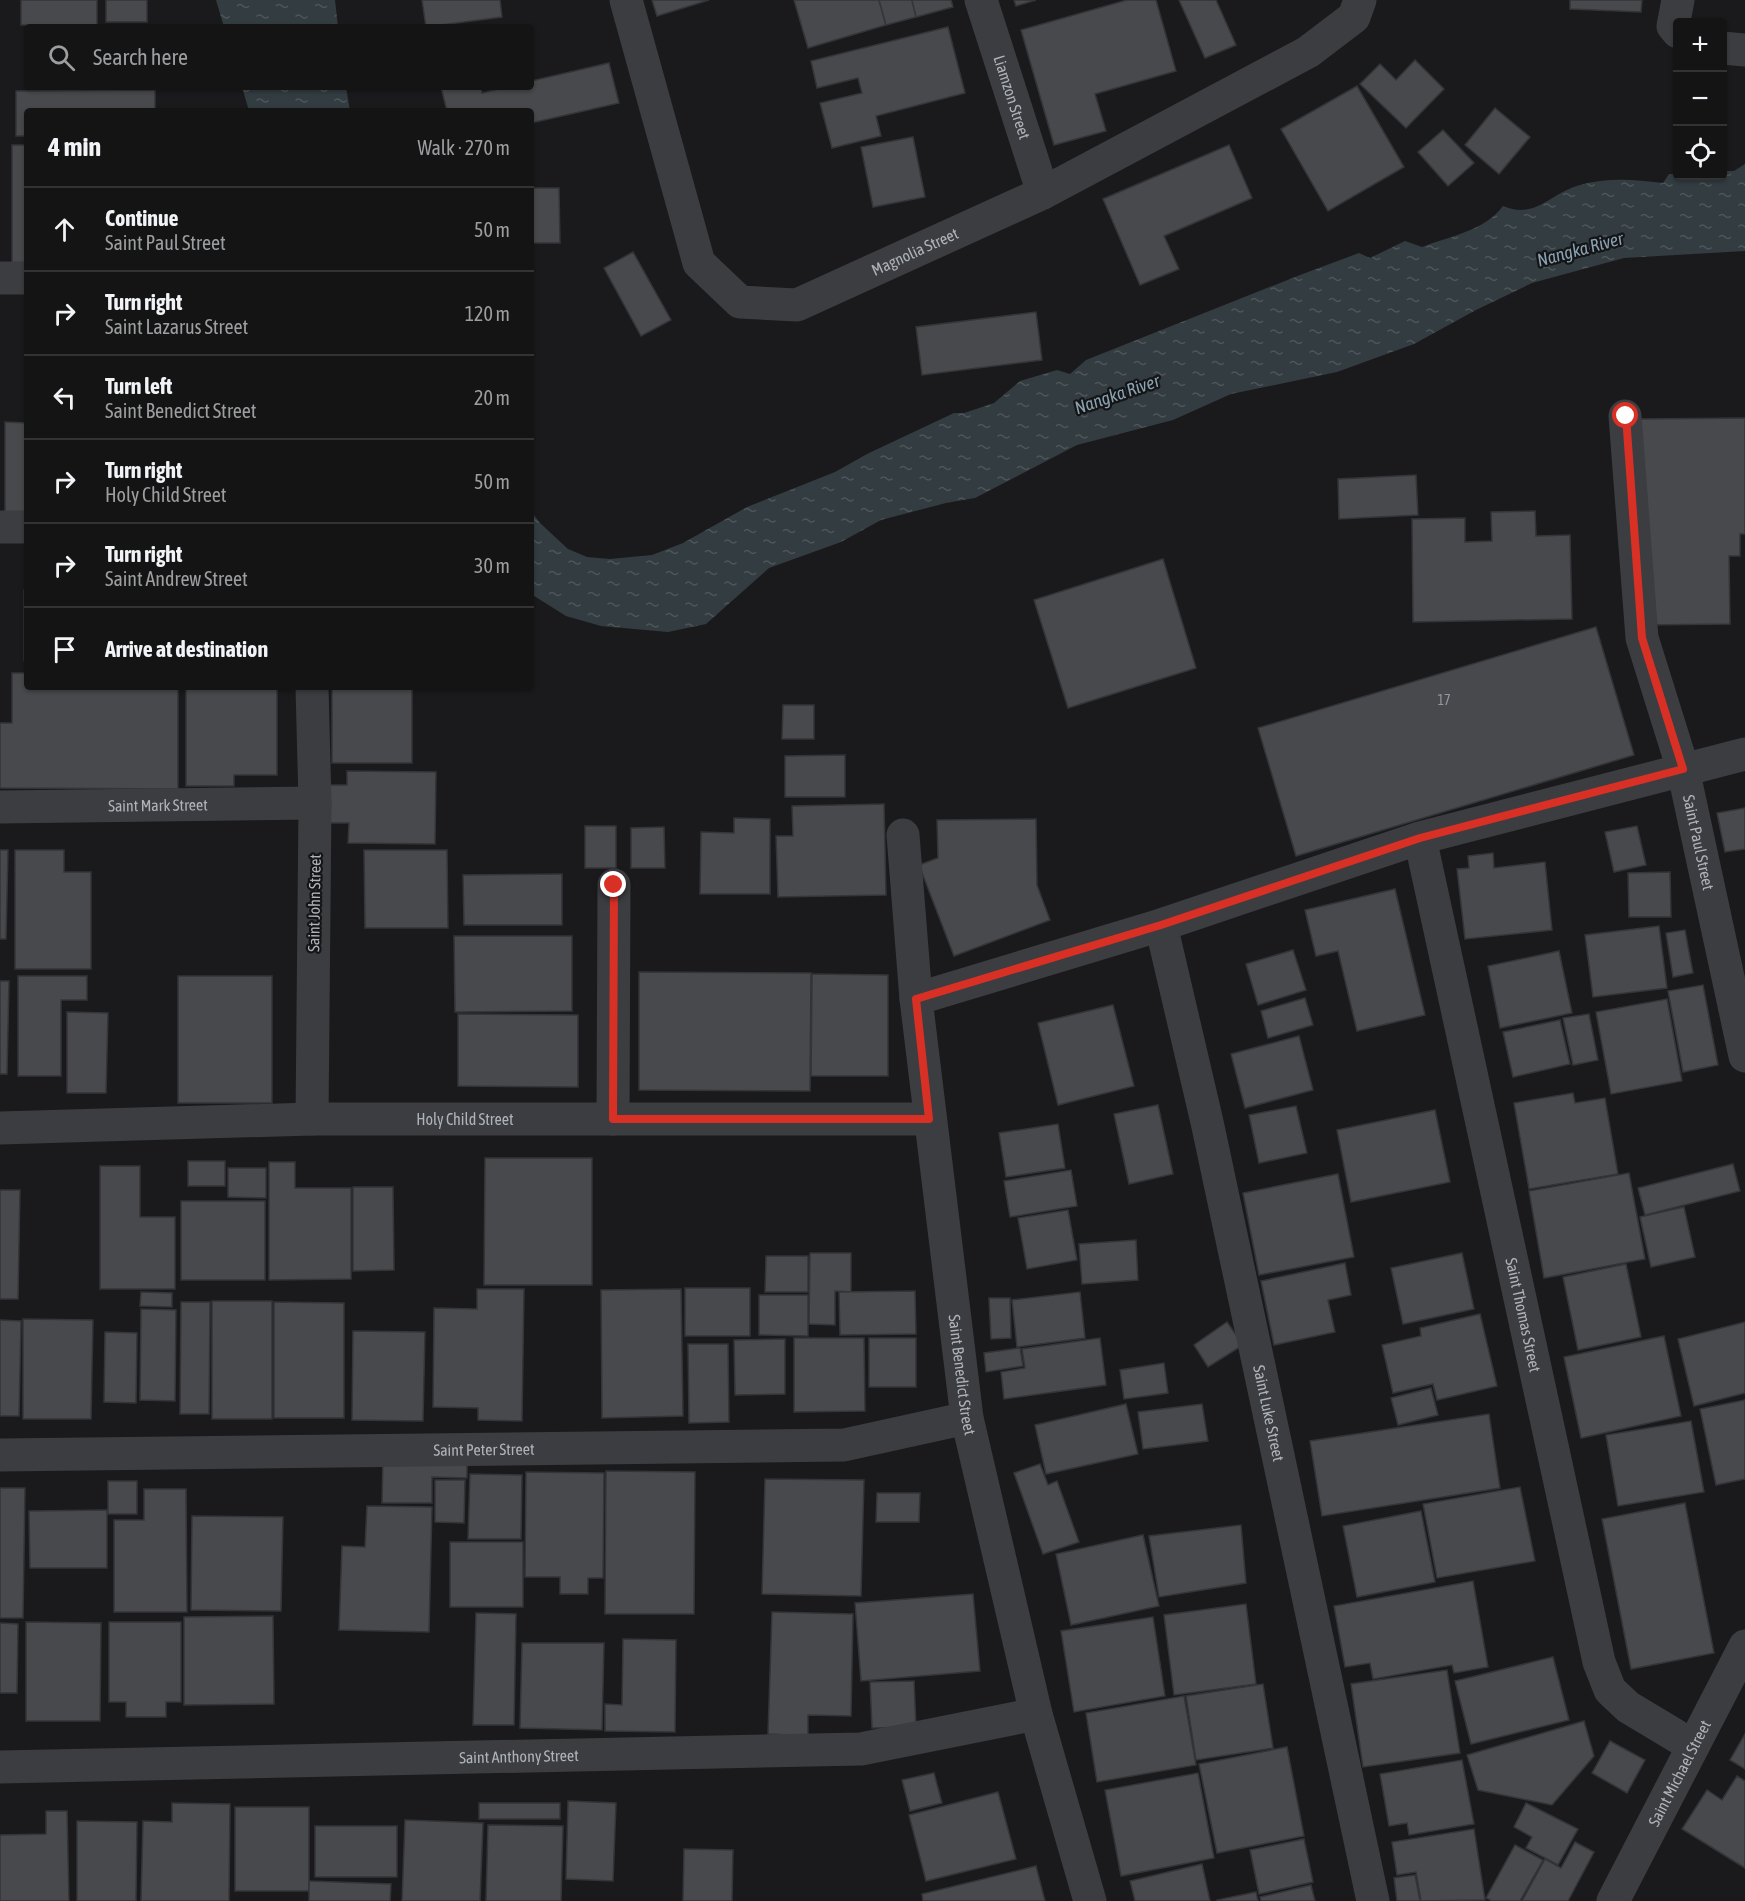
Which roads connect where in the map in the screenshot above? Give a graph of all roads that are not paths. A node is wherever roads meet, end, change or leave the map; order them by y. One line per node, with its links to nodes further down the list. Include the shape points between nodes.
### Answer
1 (626, 0): 8 (street, Magnolia Street, via 699,262 740,302 797,305)
2 (981, 0): 8 (street, Liamzon Street)
3 (1360, 0): 8 (street, Magnolia Street, via 1354,17 1308,52)
4 (1678, 0): 5 (street)
5 (1675, 18)
6 (1727, 48): 7 (street)
7 (1745, 50)
8 (1043, 193)
9 (0, 278): 10 (street)
10 (24, 278)
11 (1626, 416): 16 (street, Saint Paul Street, via 1642,638)
12 (0, 527): 13 (street)
13 (24, 527)
14 (312, 690): 17 (street, Saint John Street)
15 (1745, 754): 16 (street)
16 (1683, 769): 20 (street); 24 (street, Saint Paul Street)
17 (315, 803): 18 (street, Saint Mark Street); 25 (street, Saint John Street)
18 (0, 807)
19 (903, 835): 23 (street, Saint Benedict Street)
20 (1420, 838): 22 (street); 33 (street, Saint Thomas Street, via 1599,1662 1610,1690 1628,1707)
21 (614, 885): 26 (street)
22 (1161, 925): 23 (street); 36 (street, Saint Luke Street)
23 (916, 999): 27 (street, Saint Benedict Street)
24 (1745, 1056)
25 (312, 1119): 26 (street, Holy Child Street); 28 (street, Holy Child Street)
26 (613, 1119): 27 (street, Holy Child Street)
27 (929, 1119): 29 (street, Saint Benedict Street)
28 (0, 1128)
29 (967, 1418): 30 (street, Saint Peter Street, via 844,1444); 32 (street, Saint Benedict Street)
30 (0, 1455)
31 (1745, 1646): 33 (street, Saint Michael Street)
32 (1036, 1714): 34 (street, Saint Anthony Street, via 861,1749); 35 (street, Saint Benedict Street)
33 (1693, 1746): 37 (street, Saint Michael Street)
34 (0, 1767)
35 (1090, 1901)
36 (1373, 1901)
37 (1613, 1901)

